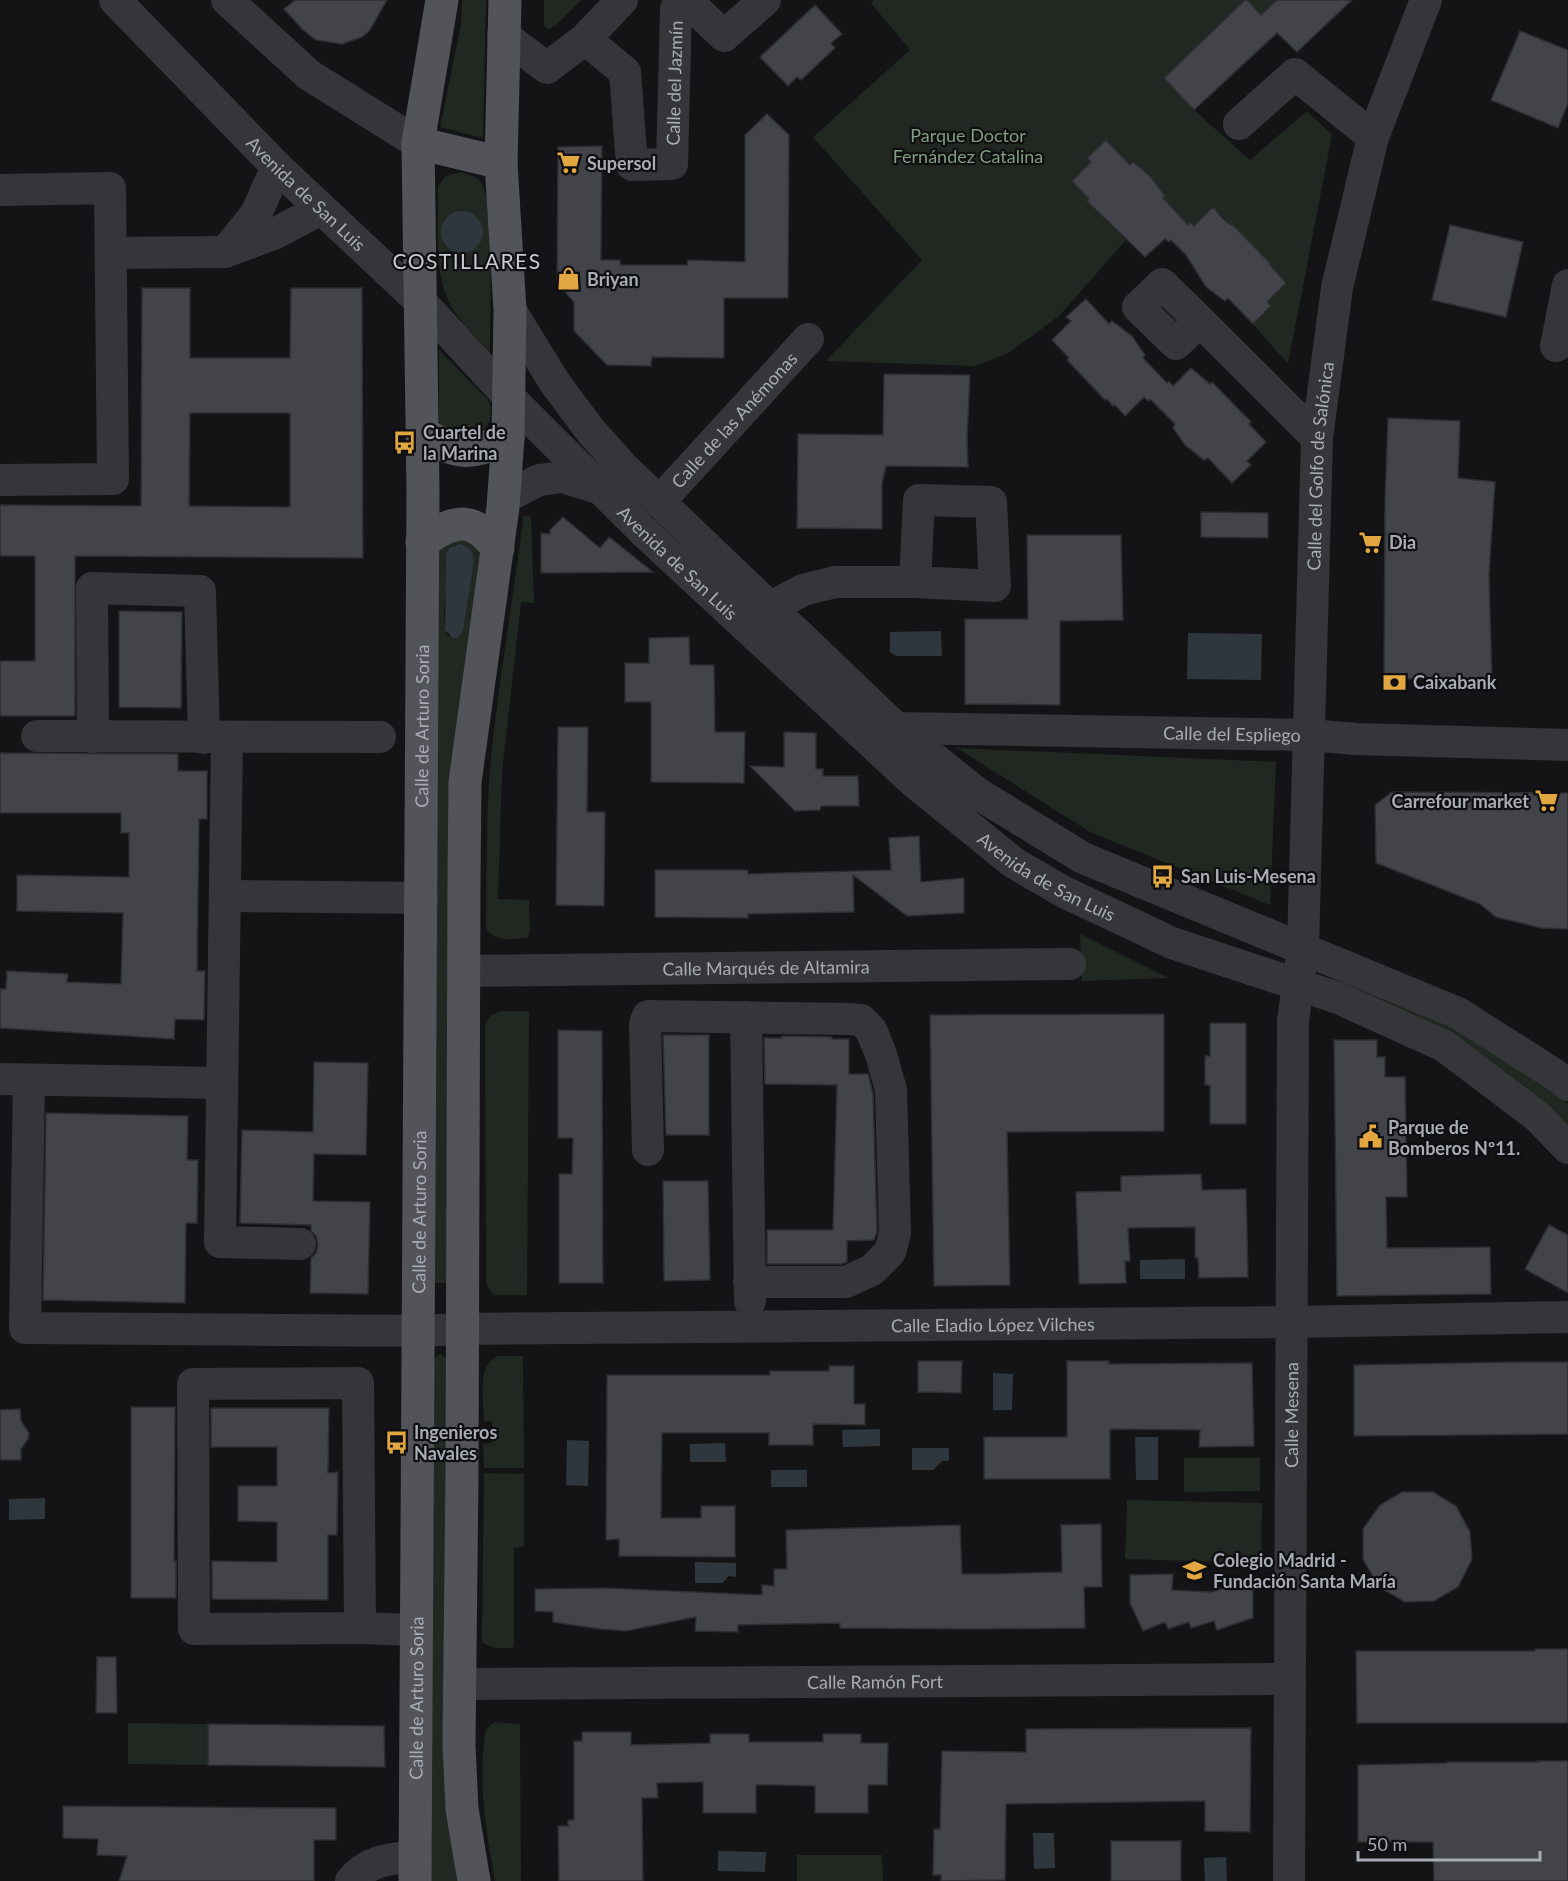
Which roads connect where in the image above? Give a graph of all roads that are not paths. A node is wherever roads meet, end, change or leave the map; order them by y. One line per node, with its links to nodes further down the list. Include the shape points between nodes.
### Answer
1 (115, 0): 15 (street, Avenida de San Luis)
2 (227, 0): 13 (street, via 309,75)
3 (442, 0): 13 (main road, Calle de Arturo Soria)
4 (505, 0): 9 (main road)
5 (622, 0): 10 (street)
6 (685, 0): 7 (street, Calle del Jazmín, via 724,36); 10 (street, Calle del Jazmín, via 676,9 672,164 633,165 625,72)
7 (765, 0)
8 (1426, 0): 12 (street, Calle del Golfo de Salónica)
9 (503, 35): 10 (street, via 547,68); 14 (main road)
10 (585, 39)
11 (1239, 124): 12 (street, via 1295,74)
12 (1373, 137): 29 (street, Calle del Golfo de Salónica, via 1337,288)
13 (418, 143): 14 (main road); 21 (main road, Calle de Arturo Soria)
14 (501, 163): 22 (main road)
15 (277, 167): 17 (street, Avenida de San Luis); 18 (street, via 256,214)
16 (0, 189): 19 (street, via 110,188)
17 (321, 209): 18 (street, via 276,233); 21 (street, Avenida de San Luis)
18 (225, 252): 19 (street)
19 (111, 253): 30 (street, via 113,479)
20 (1568, 285): 25 (street)
21 (422, 303): 26 (street, Avenida de San Luis); 27 (main road, Calle de Arturo Soria)
22 (510, 310): 26 (main road); 33 (street, Avenida de San Luis, via 555,383 590,430)
23 (1200, 321): 29 (street)
24 (808, 339): 33 (street, Calle de las Anémonas)
25 (1556, 345)
26 (508, 396): 28 (main road); 31 (street, Avenida de San Luis)
27 (423, 432): 28 (main road, via 438,444 471,451); 34 (main road, Calle de Arturo Soria)
28 (508, 438): 32 (main road)
29 (1317, 438): 39 (street, Calle del Golfo de Salónica)
30 (0, 480)
31 (598, 488): 32 (street, Avenida de San Luis, via 562,477 539,480); 50 (street, Avenida de San Luis, via 914,782 1014,863 1064,892 1172,943)
32 (504, 498): 35 (main road)
33 (660, 501): 37 (street, Avenida de San Luis)
34 (422, 542): 35 (main road, via 440,529 466,524 484,531); 46 (main road, Calle de Arturo Soria)
35 (498, 548): 49 (main road, via 465,782)
36 (915, 582): 37 (street, via 835,582 803,590)
37 (771, 607): 38 (street, Avenida de San Luis)
38 (896, 728): 39 (street, Calle del Espliego); 47 (street, Avenida de San Luis, via 977,793 1083,858)
39 (1309, 735): 44 (street, Calle del Espliego); 47 (street, Calle del Golfo de Salónica)
40 (36, 736): 41 (street)
41 (93, 737): 43 (street); 43 (street, via 92,588 200,591)
42 (380, 737): 43 (street)
43 (216, 738): 45 (street)
44 (1564, 741)
45 (226, 896): 46 (street); 53 (street)
46 (422, 898): 63 (main road, Calle de Arturo Soria)
47 (1303, 948): 50 (street, Calle Mesena); 54 (street, Avenida de San Luis, via 1458,1013)
48 (1070, 964): 49 (street, Calle Marqués de Altamira)
49 (464, 970): 62 (main road)
50 (1298, 984): 55 (street, Avenida de San Luis, via 1444,1047 1538,1116); 60 (street, Calle Mesena, via 1293,1021)
51 (746, 1017): 56 (street, via 648,1016); 58 (street); 58 (street, via 861,1020 871,1030 891,1090 895,1233 890,1251 872,1270 846,1282)
52 (14, 1080): 53 (street); 63 (street, Calle Eladio López Vilches, via 25,1328)
53 (222, 1083): 57 (street, via 220,1242)
54 (1568, 1085)
55 (1568, 1148)
56 (648, 1150)
57 (300, 1244)
58 (749, 1282): 61 (street)
59 (1568, 1317): 60 (street, Calle Eladio López Vilches)
60 (1292, 1322): 61 (street, Calle Eladio López Vilches); 66 (street, Calle Mesena)
61 (750, 1327): 62 (street, Calle Eladio López Vilches)
62 (462, 1329): 63 (street, Calle Eladio López Vilches); 67 (main road)
63 (419, 1331): 65 (main road, Calle de Arturo Soria)
64 (360, 1628): 64 (street, via 358,1383 193,1384 194,1629); 65 (street)
65 (417, 1630): 68 (main road, Calle de Arturo Soria)
66 (1290, 1679): 67 (street, Calle Ramón Fort); 71 (street, Calle Mesena)
67 (459, 1684): 70 (main road, via 462,1809)
68 (415, 1869): 69 (street, via 371,1863)
69 (351, 1881)
70 (474, 1881)
71 (1289, 1881)

